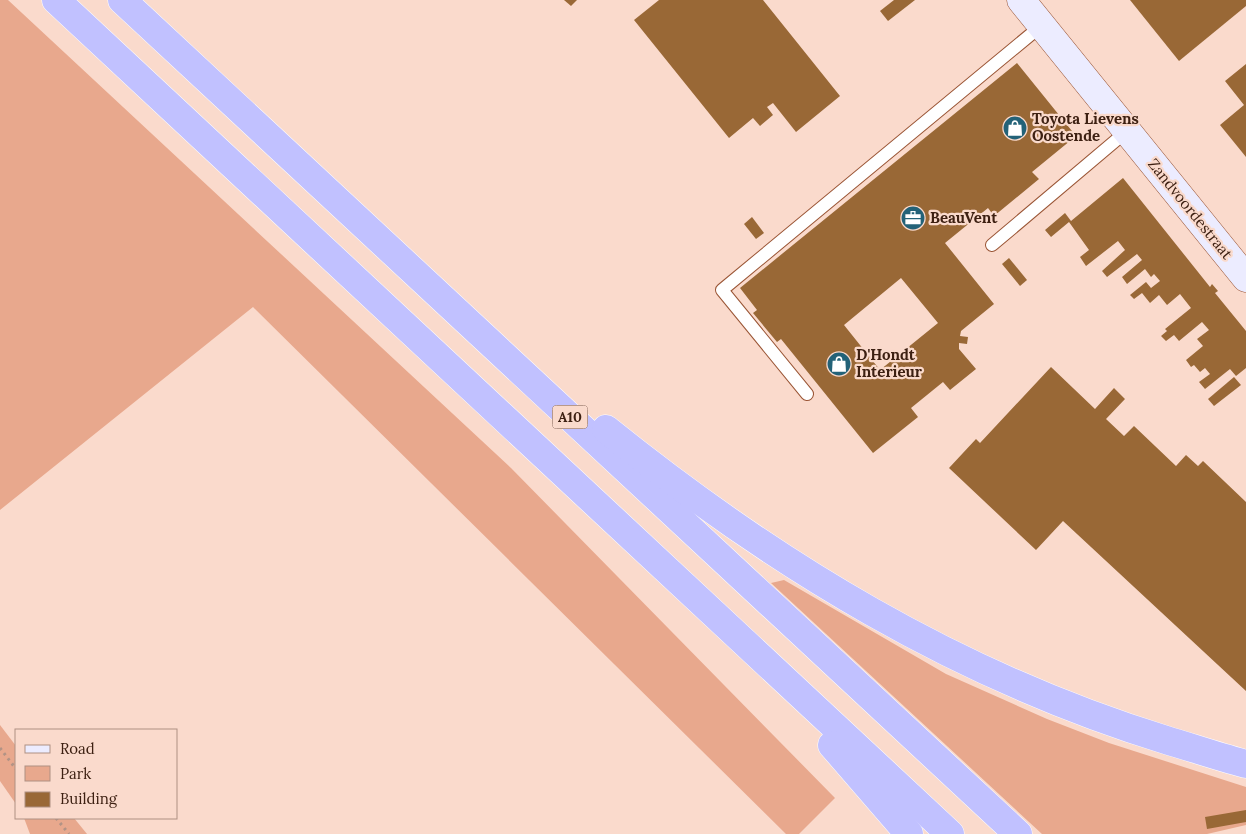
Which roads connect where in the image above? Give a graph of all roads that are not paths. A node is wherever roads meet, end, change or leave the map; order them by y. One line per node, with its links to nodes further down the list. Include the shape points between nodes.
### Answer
1 (56, 0): 10 (highway)
2 (122, 0): 8 (highway, A10)
3 (1021, 0): 4 (main road, Zandvoordestraat)
4 (1041, 26): 5 (main road, Zandvoordestraat); 9 (lane, via 722,290)
5 (1127, 131): 6 (lane); 7 (main road, Zandvoordestraat)
6 (992, 245)
7 (1246, 278)
8 (422, 280): 11 (highway, A10, via 681,487 767,549 892,624 1013,684 1102,720); 14 (highway, A10)
9 (807, 394)
10 (703, 604): 12 (highway); 13 (highway)
11 (1246, 764)
12 (909, 834)
13 (950, 834)
14 (1018, 834)

